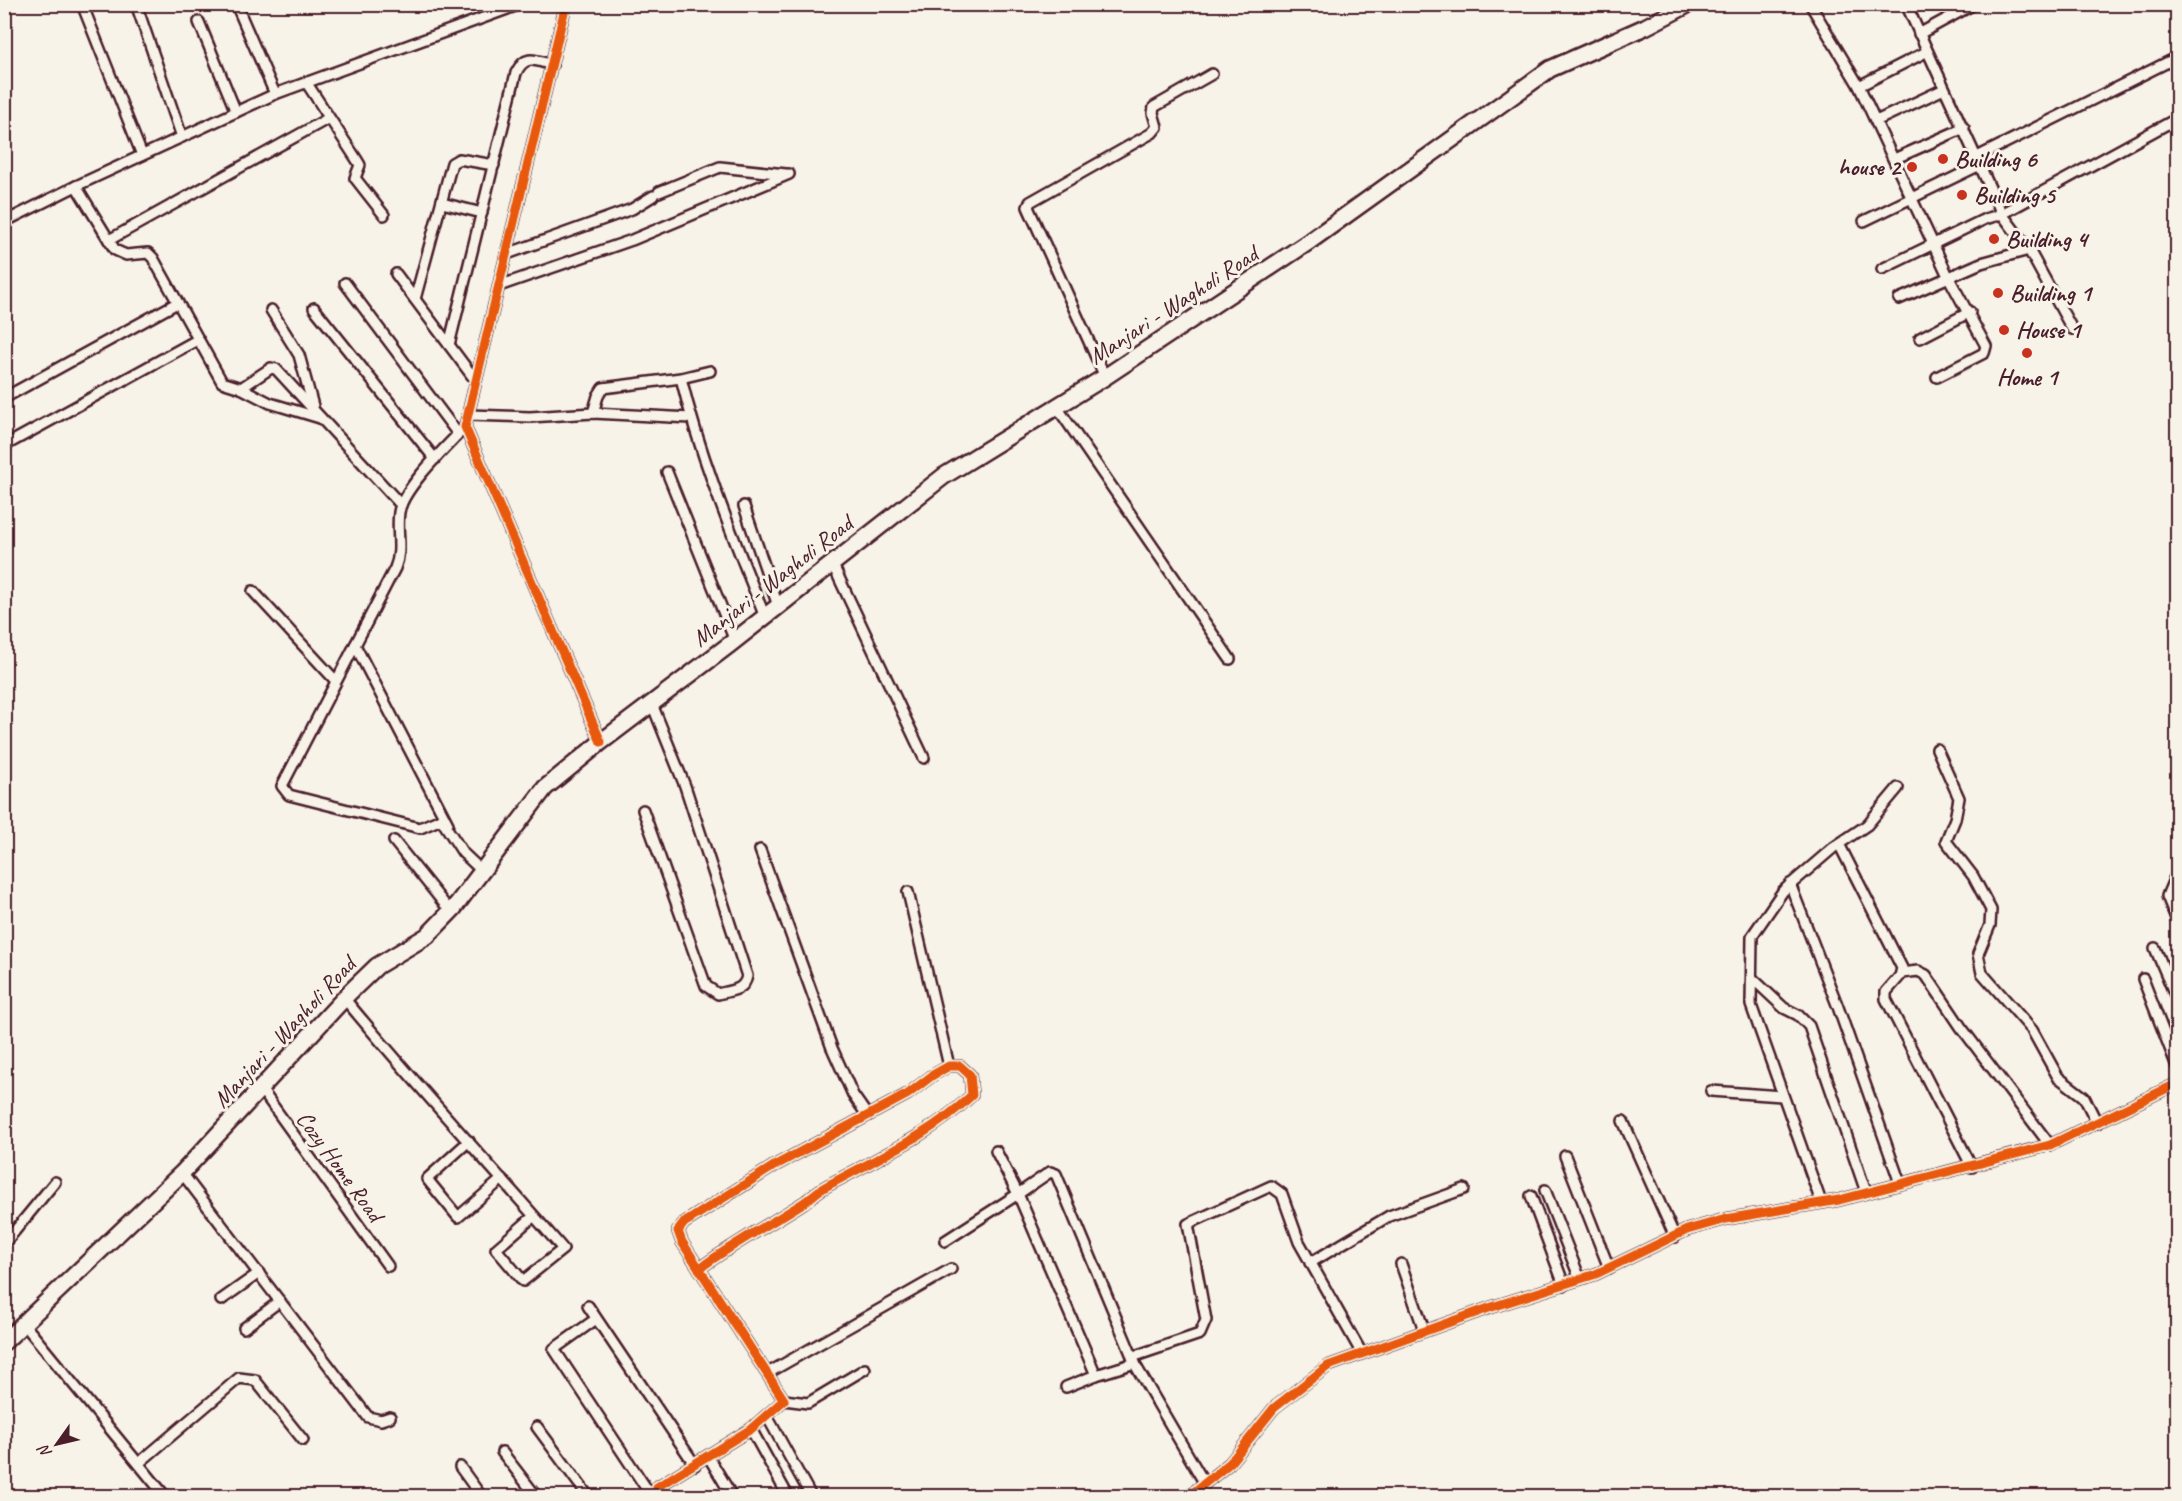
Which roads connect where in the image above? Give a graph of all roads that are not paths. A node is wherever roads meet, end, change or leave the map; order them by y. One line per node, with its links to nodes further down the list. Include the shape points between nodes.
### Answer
1 (82, 4): 26 (street)
2 (136, 4): 25 (street)
3 (236, 4): 19 (street)
4 (521, 4): 16 (street)
5 (566, 4): 14 (street)
6 (1689, 4): 58 (main road, Manjari - Wagholi Road, via 1550,69 1311,241)
7 (1810, 4): 17 (street)
8 (1906, 4): 11 (street)
9 (1974, 4): 11 (street)
10 (199, 22): 20 (street)
11 (1919, 34): 12 (street)
12 (1926, 52): 17 (street); 18 (street)
13 (2178, 57): 28 (street)
14 (552, 65): 29 (street, via 527,59 519,66); 41 (street)
15 (1212, 74): 58 (street, via 1154,107 1157,127 1152,133 1030,202 1028,207)
16 (306, 82): 19 (street); 21 (street)
17 (1859, 86): 23 (street)
18 (1944, 89): 23 (street); 24 (street)
19 (275, 94): 20 (street)
20 (236, 112): 25 (street)
21 (329, 118): 35 (street, via 360,165 356,173 358,182); 38 (street)
22 (2178, 118): 34 (street)
23 (1876, 121): 27 (street)
24 (1964, 129): 27 (street); 28 (street)
25 (182, 136): 26 (street)
26 (142, 155): 30 (street)
27 (1894, 159): 31 (street)
28 (1979, 161): 31 (street); 34 (street)
29 (494, 165): 32 (street, via 455,160); 33 (street)
30 (76, 186): 37 (street); 38 (street)
31 (1913, 199): 36 (street); 39 (street)
32 (442, 203): 33 (street); 47 (street)
33 (482, 213): 56 (street)
34 (2002, 214): 39 (street); 40 (street)
35 (384, 215)
36 (1864, 221)
37 (4, 222)
38 (109, 240): 49 (street, via 121,254 150,255)
39 (1933, 245): 42 (street); 44 (street)
40 (2029, 250): 44 (street, via 1981,263); 53 (street)
41 (507, 254): 46 (street); 46 (street, via 632,209 656,194 720,167 789,174 632,240)
42 (1882, 269)
43 (396, 274): 47 (street)
44 (1949, 278): 48 (street); 52 (street)
45 (345, 283): 70 (street)
46 (499, 286): 61 (street)
47 (415, 299): 56 (street)
48 (1899, 299)
49 (177, 303): 55 (street); 63 (street)
50 (314, 308): 72 (street)
51 (271, 310): 65 (street, via 299,356)
52 (1970, 312): 54 (street); 59 (street, via 1986,350)
53 (2072, 329)
54 (1920, 338)
55 (197, 340): 62 (street, via 222,382); 71 (street)
56 (449, 345): 61 (street)
57 (710, 371): 60 (street)
58 (1105, 377): 64 (main road, Manjari - Wagholi Road)
59 (1937, 377)
60 (681, 378): 66 (street, via 603,388); 69 (street)
61 (476, 381): 67 (street)
62 (241, 388): 65 (street, via 274,368); 68 (street, via 270,403)
63 (4, 398)
64 (1057, 406): 76 (main road, Manjari - Wagholi Road, via 944,476); 82 (street)
65 (314, 409): 68 (street)
66 (594, 413): 67 (street); 69 (street)
67 (468, 415): 70 (street)
68 (322, 418): 74 (street)
69 (691, 418): 79 (street)
70 (461, 430): 72 (street); 85 (street)
71 (4, 446)
72 (435, 459): 74 (street)
73 (667, 472): 80 (street)
74 (401, 505): 81 (street, via 398,561)
75 (744, 506): 78 (street)
76 (832, 563): 78 (main road, Manjari - Wagholi Road); 87 (street)
77 (253, 591): 83 (street)
78 (778, 606): 79 (main road, Manjari - Wagholi Road)
79 (765, 617): 80 (main road, Manjari - Wagholi Road)
80 (735, 640): 84 (main road, Manjari - Wagholi Road)
81 (355, 645): 83 (street); 93 (street)
82 (1230, 659)
83 (335, 680): 93 (street, via 283,782 285,793 400,825 420,828 441,819)
84 (652, 704): 85 (main road, Manjari - Wagholi Road); 89 (street, via 685,786 747,976 740,988 718,993 706,986)
85 (601, 742): 94 (main road, Manjari - Wagholi Road, via 545,788)
86 (1937, 749): 114 (street, via 1959,798 1946,842 1973,876 1991,910 1990,925 1978,954 1982,973 2032,1030 2058,1077 2084,1097)
87 (924, 758)
88 (1899, 788): 91 (street, via 1867,825)
89 (643, 810)
90 (394, 841): 98 (street)
91 (1839, 844): 96 (street); 101 (street, via 1901,963)
92 (760, 850): 112 (street, via 832,1048 853,1095)
93 (463, 853): 94 (street)
94 (482, 870): 98 (main road, Manjari - Wagholi Road)
95 (2178, 870): 99 (street, via 2167,896)
96 (1790, 884): 102 (street, via 1752,936); 123 (street)
97 (909, 892): 106 (street)
98 (450, 911): 104 (main road, Manjari - Wagholi Road, via 427,936 377,966)
99 (2178, 923)
100 (2155, 948): 105 (street)
101 (1902, 973): 116 (street, via 1918,971 1926,975); 119 (street, via 1886,992 1887,999)
102 (1752, 978): 111 (street, via 1751,1005); 126 (street, via 1809,1026)
103 (2143, 979): 107 (street)
104 (344, 998): 109 (main road, Manjari - Wagholi Road); 115 (street)
105 (2178, 1002)
106 (950, 1066): 112 (street); 138 (street, via 960,1066 970,1075 972,1095 960,1107 895,1150 822,1188)
107 (2178, 1069)
108 (2178, 1083): 114 (street)
109 (261, 1089): 120 (main road, Manjari - Wagholi Road); 136 (street, Cozy Home Road)
110 (1711, 1091): 111 (street)
111 (1782, 1096): 129 (street)
112 (867, 1115): 138 (street, via 774,1166 684,1223 678,1231)
113 (1623, 1121): 131 (street)
114 (2097, 1123): 116 (street)
115 (469, 1141): 121 (street); 121 (street, via 427,1179 458,1217)
116 (2050, 1145): 119 (street)
117 (996, 1151): 127 (street)
118 (1565, 1156): 137 (street)
119 (1972, 1167): 123 (street)
120 (182, 1173): 140 (street); 147 (main road, Manjari - Wagholi Road)
121 (502, 1179): 130 (street)
122 (55, 1182): 133 (street)
123 (1900, 1183): 126 (street)
124 (1464, 1189): 134 (street, via 1389,1216)
125 (1545, 1190): 141 (street)
126 (1866, 1192): 129 (street)
127 (1018, 1194): 132 (street); 152 (street, via 1050,1172 1056,1174); 155 (street)
128 (1531, 1196): 142 (street)
129 (1821, 1203): 131 (street, via 1726,1219)
130 (534, 1216): 130 (street, via 496,1249 523,1281 563,1249)
131 (1675, 1237): 137 (street)
132 (945, 1241)
133 (4, 1244)
134 (1311, 1263): 151 (street); 152 (street, via 1282,1194 1275,1187 1194,1219 1186,1227 1206,1320 1204,1328 1193,1337)
135 (1401, 1264): 149 (street)
136 (388, 1266)
137 (1609, 1268): 141 (street)
138 (699, 1269): 154 (street)
139 (951, 1269): 154 (street)
140 (259, 1273): 143 (street); 144 (street)
141 (1580, 1279): 142 (street)
142 (1564, 1285): 149 (street)
143 (221, 1300)
144 (280, 1301): 148 (street); 159 (street, via 368,1417)
145 (588, 1306): 146 (street)
146 (596, 1319): 166 (street); 170 (street, via 554,1349)
147 (24, 1324): 150 (main road, Manjari - Wagholi Road); 165 (street)
148 (244, 1328)
149 (1424, 1330): 151 (street)
150 (4, 1342)
151 (1361, 1352): 168 (street, via 1328,1366 1274,1408 1230,1463)
152 (1133, 1360): 155 (street); 168 (street)
153 (865, 1369): 157 (street, via 808,1403)
154 (768, 1373): 157 (street)
155 (1096, 1376): 156 (street)
156 (1065, 1387)
157 (784, 1400): 158 (street)
158 (767, 1416): 161 (street); 178 (street)
159 (390, 1417)
160 (537, 1427): 174 (street)
161 (751, 1429): 164 (street); 177 (street)
162 (303, 1440): 165 (street, via 255,1380 239,1378)
163 (502, 1452): 173 (street)
164 (708, 1456): 166 (street); 176 (street)
165 (139, 1463): 171 (street)
166 (695, 1465): 169 (street)
167 (460, 1467): 172 (street)
168 (1205, 1484): 179 (street)
169 (657, 1487): 170 (street); 175 (street)
170 (644, 1494)
171 (165, 1497)
172 (481, 1497)
173 (536, 1497)
174 (588, 1497)
175 (663, 1497)
176 (732, 1497)
177 (788, 1497)
178 (811, 1497)
179 (1189, 1497)

